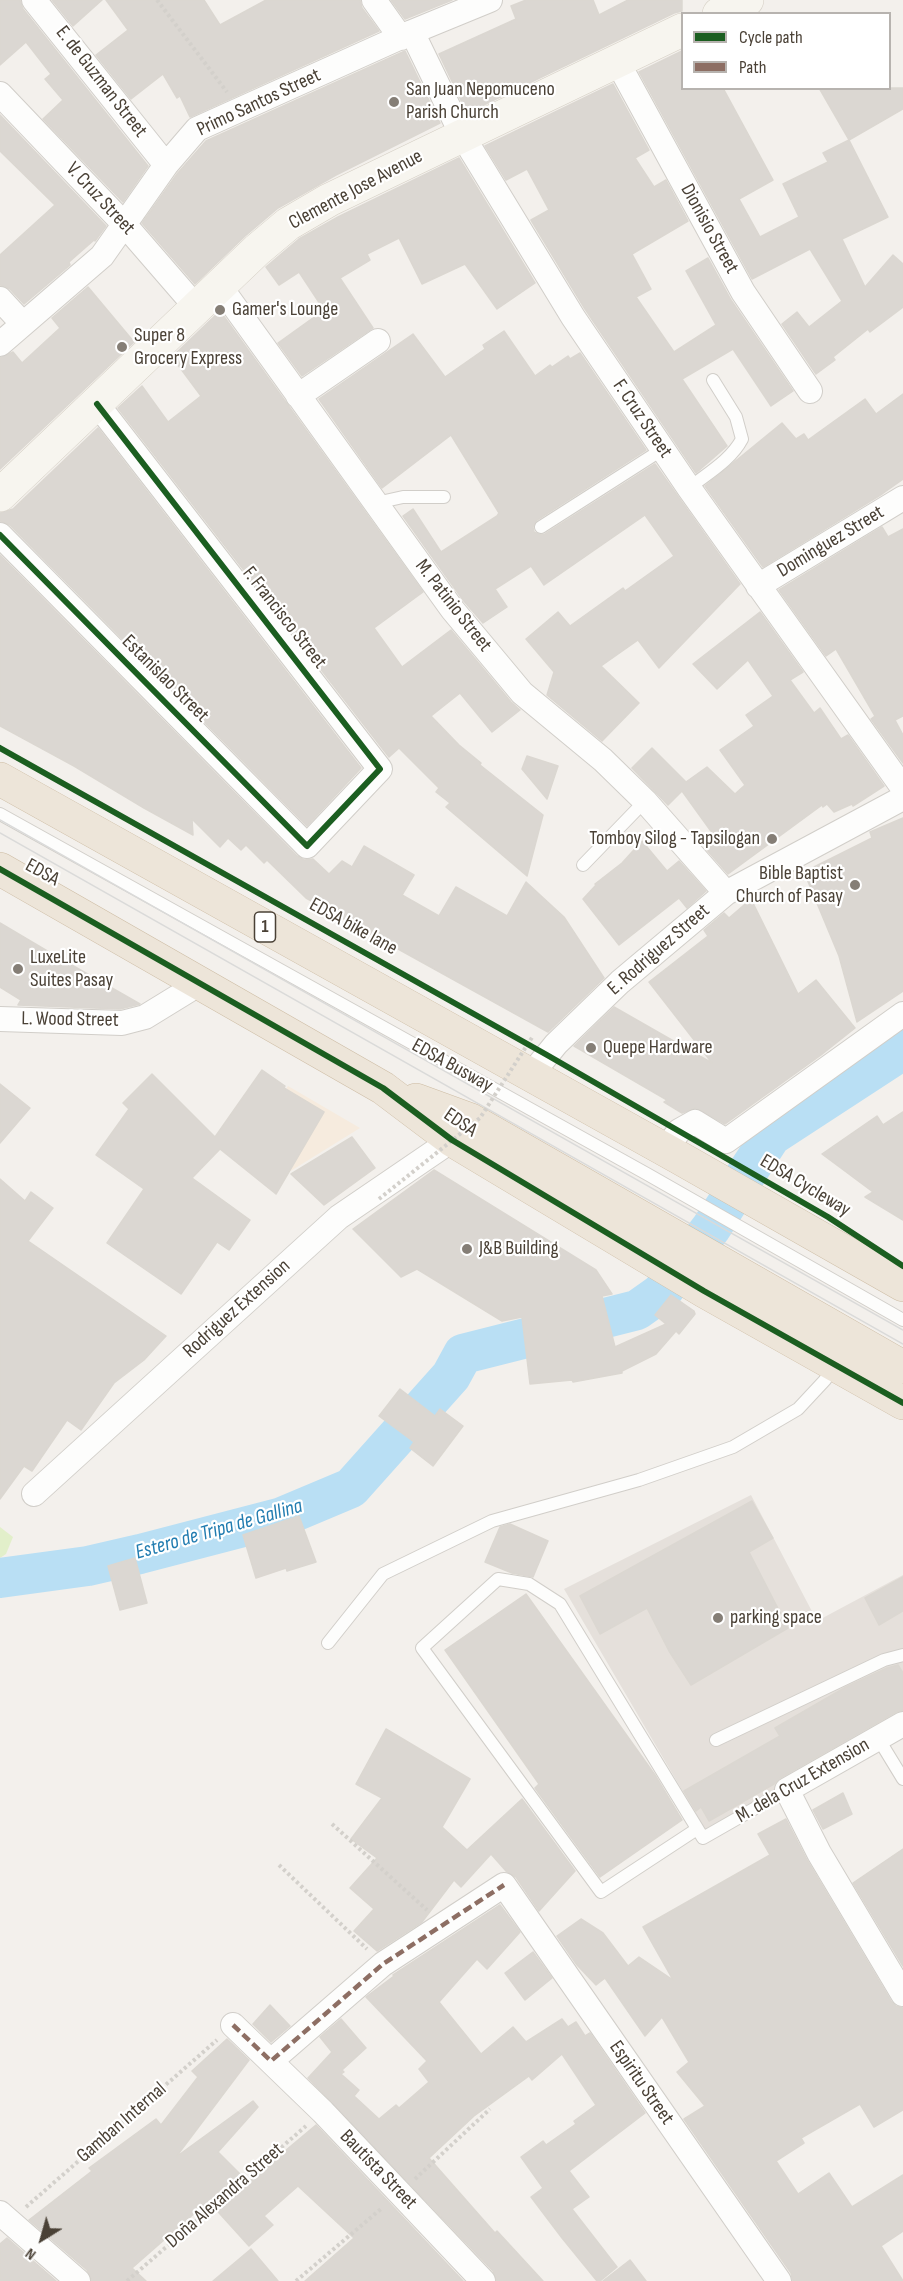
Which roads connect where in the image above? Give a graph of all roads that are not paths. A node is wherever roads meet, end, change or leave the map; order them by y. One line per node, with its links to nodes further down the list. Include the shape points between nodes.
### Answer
1 (34, 0): 11 (street, E. de Guzman Street)
2 (374, 0): 7 (street, F. Cruz Street)
3 (747, 0): 5 (street)
4 (487, 1): 7 (street, Primo Santos Street)
5 (723, 12)
6 (681, 30): 8 (street, Clemente Jose Avenue)
7 (406, 35): 10 (street, F. Cruz Street); 11 (street, Primo Santos Street, via 197,129)
8 (617, 61): 10 (street, Clemente Jose Avenue); 20 (street, Dionisio Street, via 743,292)
9 (0, 94): 12 (street, V. Cruz Street)
10 (462, 135): 13 (street, Clemente Jose Avenue, via 288,224); 23 (street, F. Cruz Street, via 573,317)
11 (166, 165): 12 (street, Primo Santos Street)
12 (125, 225): 15 (street, V. Cruz Street); 16 (street, Primo Santos Street, via 102,256)
13 (219, 285): 15 (street, Clemente Jose Avenue); 21 (street, M. Patinio Street)
14 (0, 299): 16 (street)
15 (196, 307): 22 (street, Clemente Jose Avenue)
16 (23, 324): 18 (street, Primo Santos Street)
17 (378, 341): 21 (street)
18 (0, 344)
19 (713, 380): 24 (lane, via 736,417 742,438 723,462)
20 (810, 391)
21 (298, 396): 28 (street, M. Patinio Street)
22 (97, 404): 25 (street, Clemente Jose Avenue); 37 (street, F. Francisco Street, via 380,769)
23 (663, 450): 24 (street, F. Cruz Street); 29 (lane)
24 (689, 488): 31 (street, F. Cruz Street)
25 (0, 495)
26 (444, 497): 28 (lane, via 403,497)
27 (903, 498): 31 (street, Dominguez Street)
28 (376, 503): 35 (street, M. Patinio Street, via 452,609 522,693 603,760)
29 (541, 527)
30 (0, 535): 37 (street, Estanislao Street)
31 (758, 586): 33 (street, F. Cruz Street)
32 (0, 779): 44 (highway, 1)
33 (903, 788)
34 (903, 798): 40 (street, E. Rodriguez Street)
35 (645, 801): 38 (lane); 40 (street, M. Patinio Street)
36 (0, 814): 47 (lane, EDSA Busway)
37 (307, 846)
38 (583, 865)
39 (0, 869): 41 (highway, EDSA)
40 (726, 893): 44 (street, E. Rodriguez Street)
41 (202, 982): 43 (street, L. Wood Street, via 145,1017 122,1023); 45 (highway, EDSA)
42 (903, 1014): 47 (street, via 726,1141 695,1122 679,1131)
43 (0, 1018)
44 (537, 1055): 47 (highway, 1)
45 (383, 1088): 46 (highway, EDSA); 48 (highway, via 471,1120)
46 (452, 1140): 48 (highway, EDSA); 54 (street, Rodriguez Extension, via 339,1217)
47 (663, 1160): 49 (highway, 1, via 750,1198); 50 (lane, EDSA Busway, via 792,1257)
48 (634, 1231): 51 (highway, EDSA, via 704,1291); 52 (highway)
49 (903, 1286)
50 (903, 1320)
51 (834, 1364): 53 (highway, EDSA); 55 (lane, via 798,1409 733,1447 639,1480 492,1521 383,1574)
52 (903, 1367)
53 (903, 1403)
54 (34, 1494)
55 (328, 1643)
56 (903, 1655): 59 (lane, via 884,1660)
57 (903, 1724): 58 (street, M. dela Cruz Extension)
58 (878, 1738): 60 (lane); 61 (street, M. dela Cruz Extension)
59 (716, 1740)
60 (903, 1779)
61 (787, 1790): 62 (lane, M. dela Cruz Extension); 63 (street, via 819,1853)
62 (700, 1833): 62 (lane, M. dela Cruz Extension, via 601,1892 422,1648 498,1580 529,1584 560,1604)
63 (903, 1994)
64 (233, 2025): 65 (street, Bautista Street)
65 (271, 2061): 68 (street, Bautista Street); 69 (street, Espiritu Street, via 383,1964 504,1885)
66 (3, 2221): 67 (street)
67 (78, 2281)
68 (483, 2281)
69 (779, 2281)

